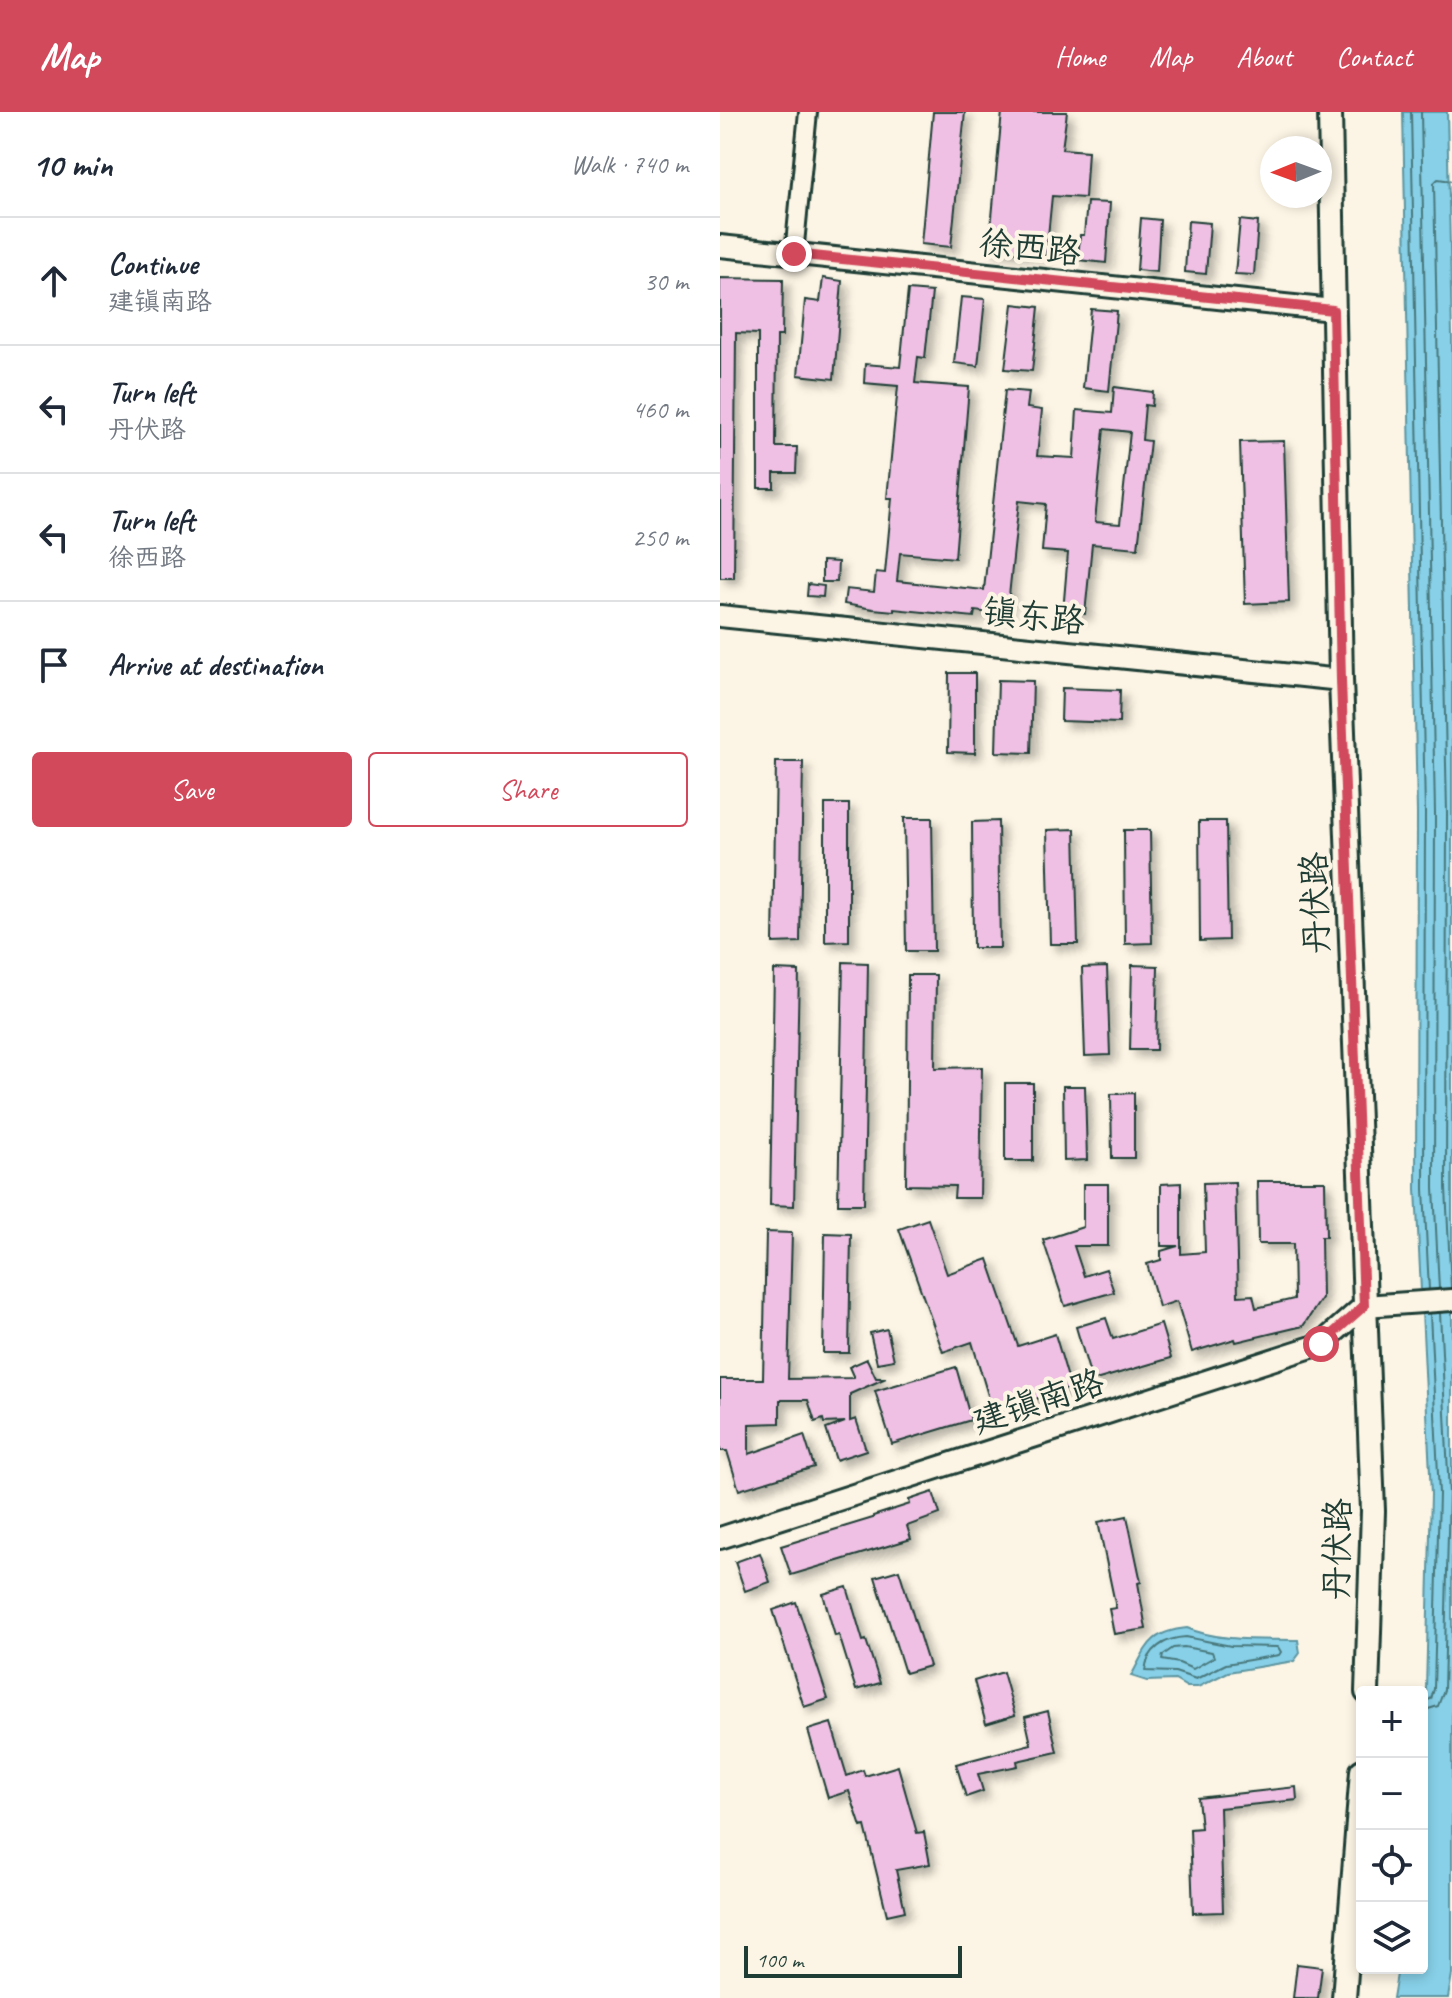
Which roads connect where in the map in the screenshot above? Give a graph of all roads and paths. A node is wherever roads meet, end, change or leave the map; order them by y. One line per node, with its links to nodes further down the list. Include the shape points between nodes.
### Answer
1 (808, 112): 4 (street)
2 (1330, 112): 5 (main road, 丹伏路)
3 (720, 246): 4 (street, 徐西路)
4 (794, 254): 5 (street, 徐西路)
5 (1333, 310): 7 (main road, 丹伏路)
6 (720, 616): 7 (street, 镇东路)
7 (1341, 680): 9 (main road, 丹伏路)
8 (1452, 1300): 9 (street)
9 (1364, 1306): 10 (street, 建镇南路, via 1321,1344); 11 (main road, 丹伏路, via 1373,1511)
10 (720, 1538)
11 (1367, 1686)
12 (1359, 1830): 13 (main road)
13 (1344, 1998)

